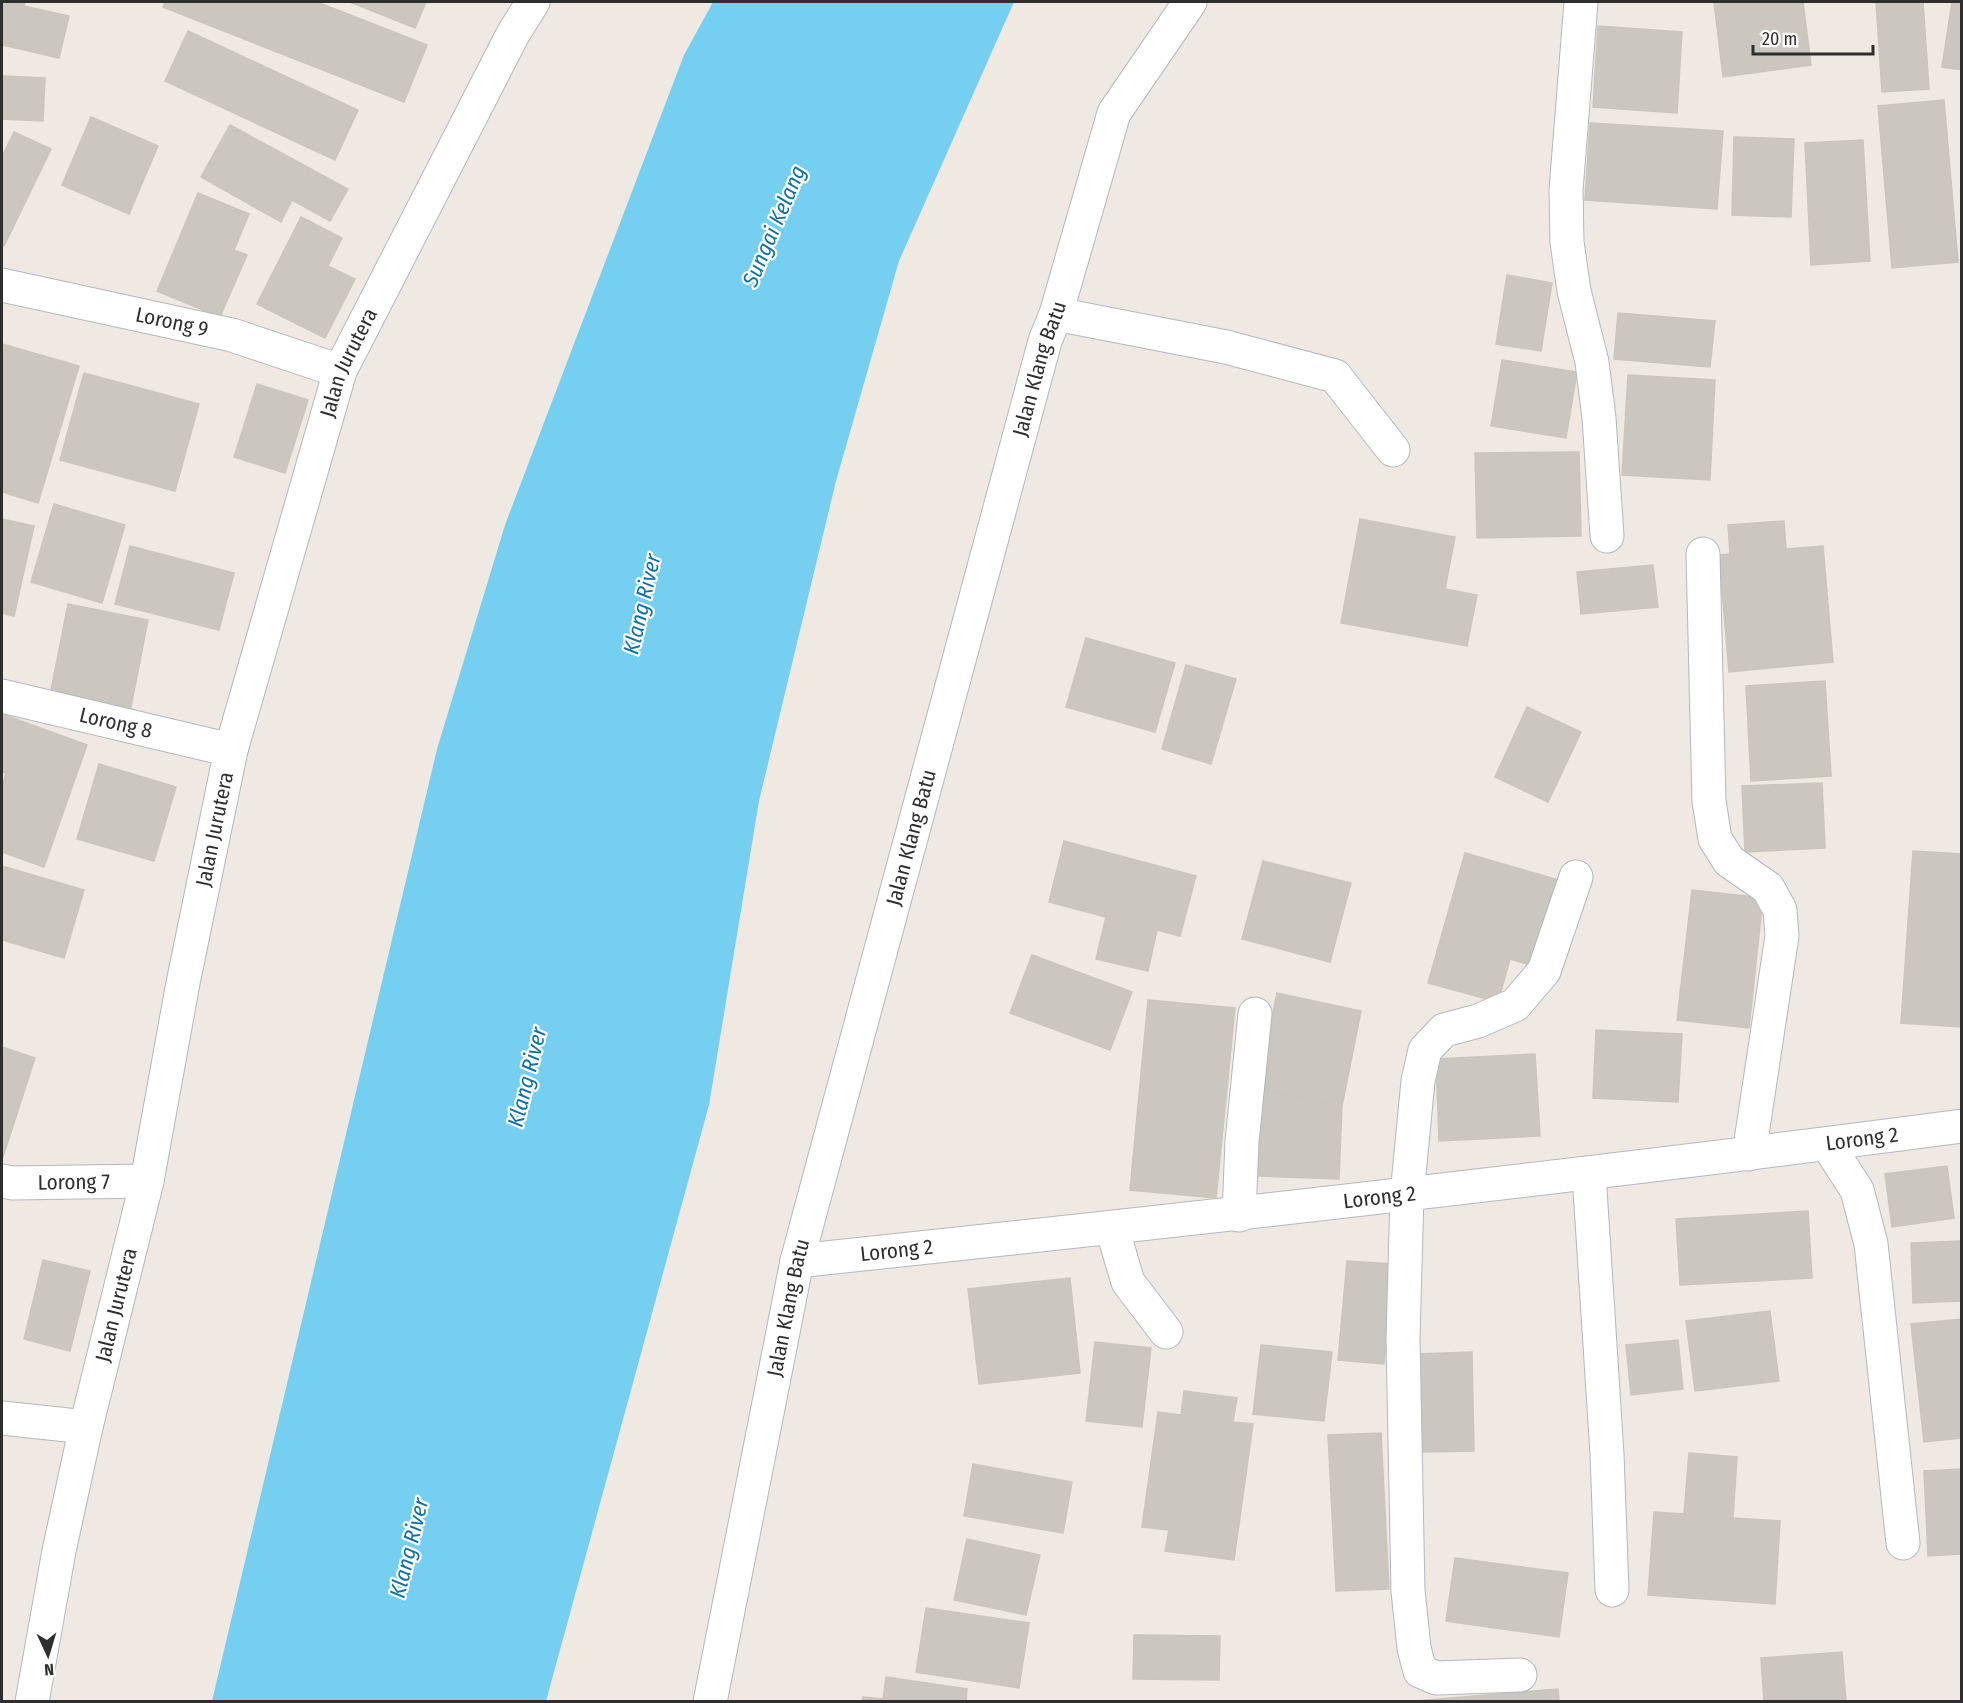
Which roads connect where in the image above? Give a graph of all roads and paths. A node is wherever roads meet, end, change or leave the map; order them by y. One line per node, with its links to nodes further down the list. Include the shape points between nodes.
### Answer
1 (533, 2): 6 (street, Jalan Jurutera)
2 (1190, 2): 5 (street, Jalan Klang Batu, via 1114,113)
3 (1581, 2): 8 (street, via 1566,190 1567,242 1574,291 1592,362)
4 (2, 285): 6 (street, Lorong 9, via 232,335)
5 (1056, 314): 7 (street, via 1226,347 1335,376); 23 (street, Jalan Klang Batu, via 1039,364)
6 (340, 371): 11 (street, Jalan Jurutera)
7 (1393, 450)
8 (1607, 536)
9 (1703, 555): 16 (street, via 1709,801 1715,839 1729,861 1768,888 1780,910 1782,936)
10 (2, 696): 11 (street, Lorong 8)
11 (231, 750): 19 (street, Jalan Jurutera)
12 (1576, 877): 20 (street, via 1544,971 1515,1005 1444,1030 1425,1050 1418,1081)
13 (1255, 1014): 21 (street)
14 (1962, 1126): 15 (street, Lorong 2)
15 (1827, 1144): 16 (street, Lorong 2); 27 (street, via 1857,1190 1871,1244)
16 (1749, 1154): 17 (street, Lorong 2)
17 (1588, 1174): 20 (street, Lorong 2); 28 (street)
18 (2, 1181): 19 (street, Lorong 7)
19 (147, 1181): 26 (street, Jalan Jurutera)
20 (1407, 1195): 21 (street, Lorong 2); 29 (street, via 1403,1339 1408,1591 1414,1648 1420,1671 1436,1678)
21 (1239, 1215): 22 (street, Lorong 2)
22 (1112, 1228): 23 (street, Lorong 2); 24 (street, via 1128,1282)
23 (797, 1262): 31 (street, Jalan Klang Batu)
24 (1166, 1332)
25 (2, 1419): 26 (street)
26 (86, 1427): 30 (street, Jalan Jurutera)
27 (1904, 1543)
28 (1612, 1590)
29 (1520, 1675)
30 (32, 1701)
31 (710, 1701)

